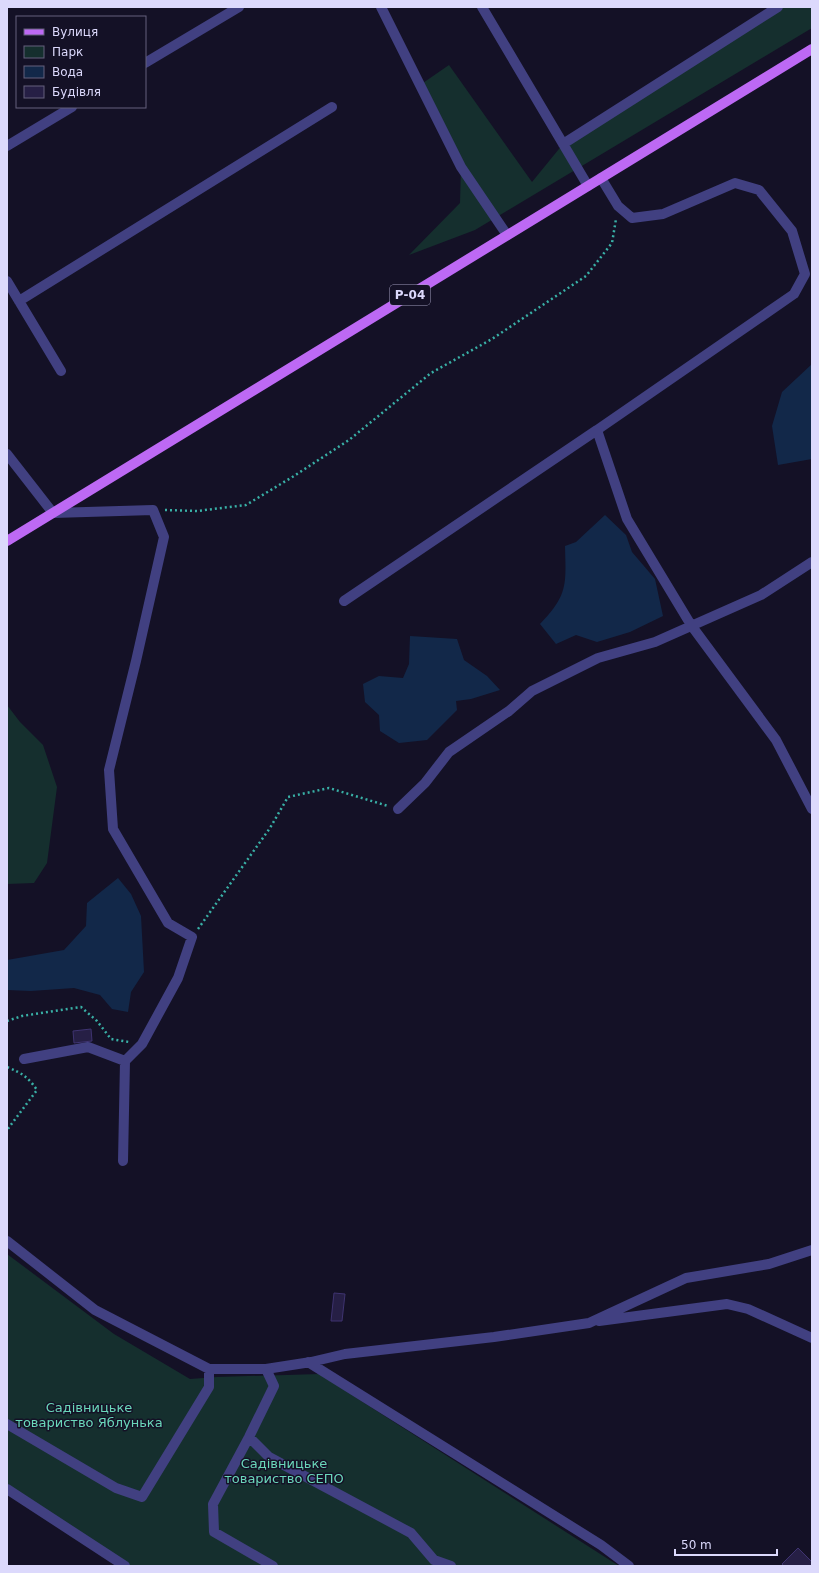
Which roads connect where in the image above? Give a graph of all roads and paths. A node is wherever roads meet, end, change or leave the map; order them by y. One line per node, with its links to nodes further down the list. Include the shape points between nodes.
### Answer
1 (239, 7): 6 (street)
2 (381, 7): 14 (street, via 461,167)
3 (482, 7): 9 (street)
4 (778, 7): 9 (street)
5 (812, 49): 11 (main road, Р-04)
6 (146, 62)
7 (332, 107): 16 (street)
8 (70, 108): 10 (street)
9 (563, 144): 12 (street)
10 (7, 146)
11 (601, 178): 12 (main road, Р-04); 13 (street)
12 (588, 186): 14 (main road, Р-04)
13 (618, 206): 18 (street, via 632,218 663,214 735,183 759,190 792,231 805,274 794,294); 20 (path, via 612,243 586,276 492,338 431,373 349,440 325,456 246,505 197,511)
14 (507, 235): 21 (main road, Р-04)
15 (7, 281): 16 (street)
16 (19, 301): 17 (street)
17 (61, 371)
18 (597, 430): 24 (street); 25 (street, via 627,519)
19 (7, 456): 21 (street)
20 (153, 510): 21 (street); 28 (street, via 164,537 109,770 113,829 168,923)
21 (53, 513): 22 (main road, Р-04)
22 (7, 541)
23 (812, 562): 25 (street, via 761,595)
24 (344, 600)
25 (691, 625): 26 (street, via 655,642 598,658 532,691 509,711 449,752 424,783); 27 (street, via 776,740)
26 (398, 809): 28 (path, via 330,788 288,797 270,828)
27 (812, 810)
28 (192, 937): 30 (street, via 178,978)
29 (7, 1021): 30 (path, via 22,1016 81,1007 97,1021 111,1039)
30 (142, 1044): 32 (street)
31 (24, 1059): 32 (street, via 88,1047)
32 (125, 1061): 35 (street)
33 (7, 1067): 34 (path, via 30,1079 37,1090)
34 (7, 1130)
35 (123, 1161)
36 (7, 1241): 41 (street, via 95,1310)
37 (812, 1250): 38 (street, via 769,1264 686,1278)
38 (590, 1323): 39 (street, via 728,1304 748,1309); 40 (street, via 345,1354)
39 (812, 1338)
40 (308, 1362): 42 (street); 49 (street, via 601,1545)
41 (209, 1369): 42 (street); 43 (street, via 209,1387 142,1497 116,1488)
42 (266, 1369): 44 (street, via 274,1386)
43 (7, 1424)
44 (249, 1436): 47 (street, via 212,1504 214,1532); 48 (street, via 269,1457 411,1533 434,1560)
45 (7, 1489): 46 (street)
46 (125, 1566)
47 (273, 1566)
48 (451, 1566)
49 (629, 1566)

